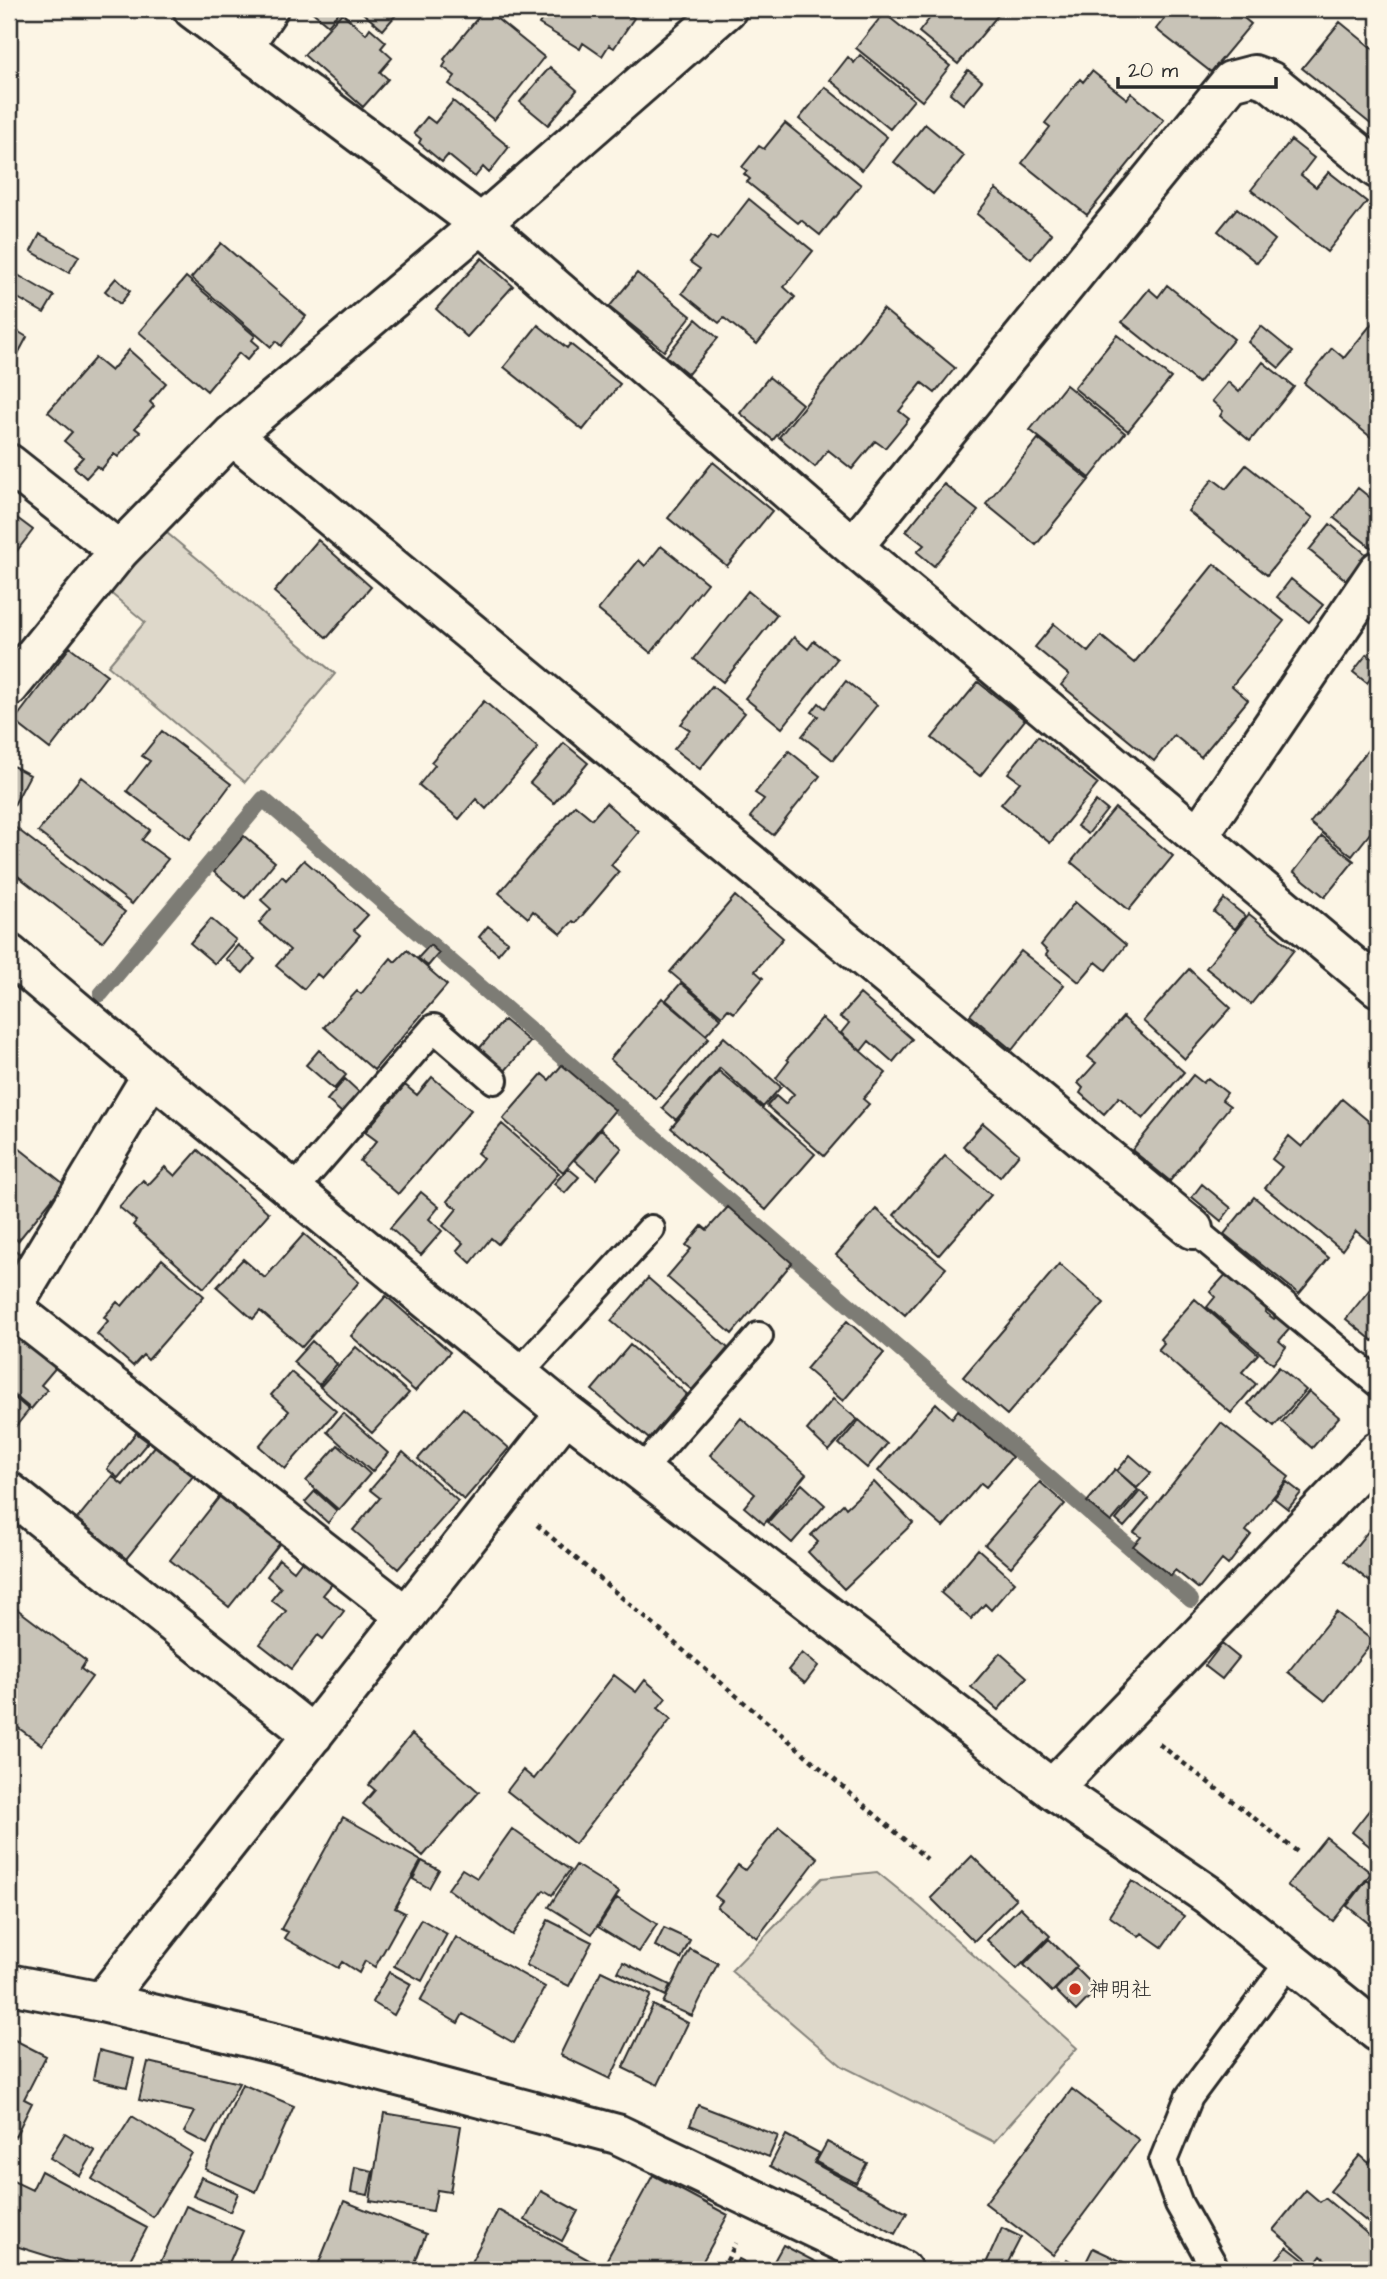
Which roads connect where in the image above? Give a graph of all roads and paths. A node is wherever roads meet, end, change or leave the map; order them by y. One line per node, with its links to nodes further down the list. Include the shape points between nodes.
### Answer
1 (193, 9): 4 (street)
2 (268, 9): 4 (street)
3 (727, 9): 6 (street)
4 (243, 46): 6 (street)
5 (1378, 169): 9 (street, via 1270,81 1254,75 1231,81)
6 (481, 224): 7 (street); 9 (street)
7 (232, 435): 10 (street); 20 (street)
8 (9, 464): 10 (street)
9 (853, 547): 13 (street)
10 (119, 551): 12 (street)
11 (1378, 571): 13 (street)
12 (9, 687)
13 (1198, 835): 15 (street)
14 (9, 954): 16 (street)
15 (1378, 987)
16 (152, 1075): 18 (street); 29 (street, via 12,1308)
17 (494, 1080): 18 (lane, via 433,1028)
18 (293, 1191): 22 (street)
19 (652, 1228): 22 (lane)
20 (1193, 1229): 23 (lane)
21 (759, 1336): 26 (lane)
22 (518, 1374): 24 (street)
23 (1378, 1382)
24 (565, 1413): 26 (street); 28 (street)
25 (1378, 1451): 30 (street)
26 (641, 1471): 32 (street)
27 (9, 1492): 31 (street)
28 (501, 1495): 29 (street); 34 (path)
29 (406, 1616): 31 (street)
30 (1123, 1716): 32 (street); 33 (path)
31 (313, 1735): 37 (street)
32 (1052, 1789): 35 (street, via 1208,1895)
33 (1299, 1853)
34 (927, 1859)
35 (1290, 1961): 38 (street); 40 (lane, via 1189,2097 1163,2161 1179,2204)
36 (9, 1984): 37 (street)
37 (102, 2002): 39 (street, via 617,2134)
38 (1378, 2032)
39 (902, 2270)
40 (1216, 2270)

